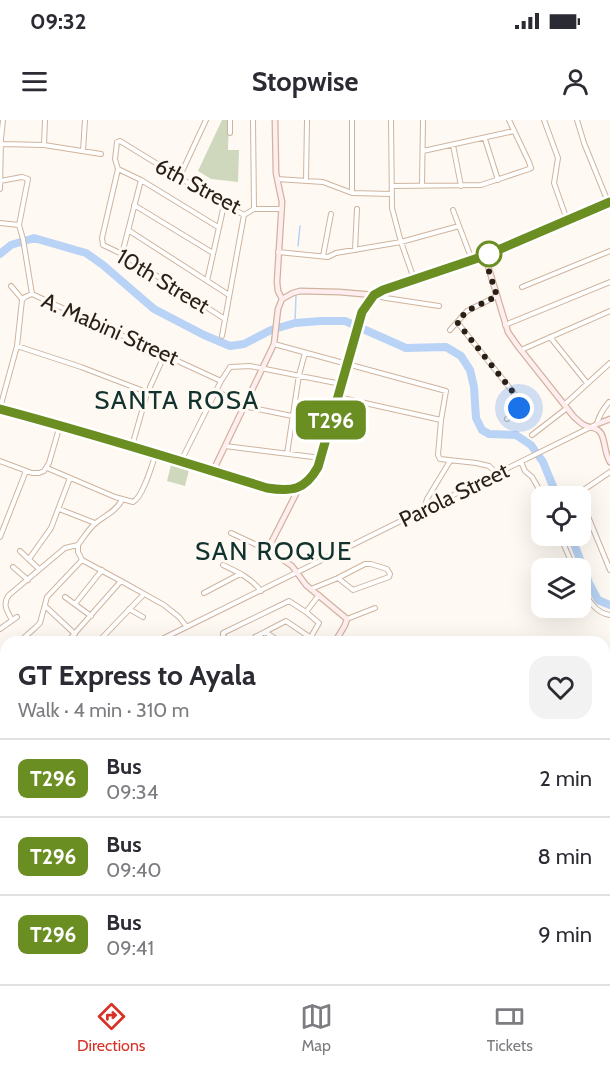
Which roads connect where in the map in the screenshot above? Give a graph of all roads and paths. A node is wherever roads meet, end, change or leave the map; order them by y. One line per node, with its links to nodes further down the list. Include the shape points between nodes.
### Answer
1 (3, 120): 18 (street)
2 (45, 120): 19 (street)
3 (85, 120): 21 (street)
4 (206, 120): 25 (street)
5 (230, 120): 16 (street)
6 (253, 120): 39 (street)
7 (275, 120): 26 (street)
8 (307, 120): 30 (street)
9 (352, 120): 35 (street)
10 (391, 120): 34 (street)
11 (423, 120): 22 (street)
12 (509, 120): 15 (street)
13 (544, 120): 45 (street, via 558,158 554,183)
14 (577, 120): 36 (street)
15 (514, 131): 17 (street); 28 (street, via 531,168)
16 (230, 133)
17 (485, 139): 20 (street); 28 (street)
18 (1, 141): 19 (street); 29 (street)
19 (44, 145): 21 (street)
20 (453, 145): 22 (street); 32 (street)
21 (82, 151): 23 (street)
22 (423, 151): 31 (street)
23 (101, 154)
24 (118, 169): 25 (street, 6th Street, via 118,141); 27 (street); 56 (street, 10th Street, via 102,242)
25 (179, 178): 38 (street, 6th Street)
26 (277, 179): 30 (street); 40 (street)
27 (141, 180): 37 (street); 49 (street)
28 (498, 180): 32 (street)
29 (1, 181): 33 (street); 47 (street, via 28,179)
30 (306, 181): 35 (street, via 327,183)
31 (423, 185): 32 (street); 34 (street)
32 (461, 186)
33 (0, 189)
34 (392, 190): 35 (street); 51 (street, via 392,208)
35 (352, 193)
36 (609, 202): 45 (street)
37 (135, 205): 50 (street); 55 (street)
38 (224, 205): 44 (street, 6th Street); 49 (street)
39 (255, 209): 40 (street, 6th Street); 44 (street, 6th Street)
40 (282, 209): 54 (street)
41 (357, 209): 52 (street)
42 (453, 210): 48 (street)
43 (331, 214): 57 (street)
44 (244, 215): 66 (street)
45 (567, 220): 58 (street)
46 (0, 223): 47 (street)
47 (20, 225): 65 (street)
48 (459, 226): 51 (street); 59 (street)
49 (218, 228): 55 (street)
50 (128, 230): 56 (street); 61 (street)
51 (401, 242): 52 (street); 60 (street)
52 (355, 250): 57 (street)
53 (610, 251): 64 (street)
54 (278, 252): 57 (street); 70 (street, via 277,282)
55 (213, 253): 61 (street)
56 (122, 254): 73 (street, 10th Street)
57 (323, 256)
58 (484, 256): 59 (street); 68 (street)
59 (472, 260): 60 (street)
60 (414, 279): 67 (street)
61 (207, 281): 66 (street)
62 (610, 282): 75 (street)
63 (11, 286): 69 (street)
64 (522, 287)
65 (32, 294): 69 (street); 83 (street, A. Mabini Street)
66 (229, 295): 73 (street)
67 (374, 295): 70 (street, via 300,291); 71 (street); 85 (street, via 364,308)
68 (497, 296): 74 (street, via 467,311); 75 (street)
69 (22, 299): 80 (street)
70 (282, 299): 79 (street)
71 (439, 306)
72 (610, 311): 78 (street)
73 (225, 319): 77 (street)
74 (457, 322): 76 (street); 101 (street, via 521,402)
75 (505, 325): 81 (street)
76 (450, 330)
77 (222, 336)
78 (550, 337): 81 (street); 90 (street)
79 (274, 344): 82 (street); 86 (street)
80 (17, 346): 92 (street); 99 (street)
81 (521, 350): 98 (street)
82 (305, 353): 85 (street); 87 (street)
83 (165, 354): 88 (street, A. Mabini Street); 91 (street)
84 (610, 363): 90 (street)
85 (347, 364): 89 (street); 103 (street, via 446,391)
86 (262, 369): 87 (street); 88 (street, via 230,367); 97 (street)
87 (299, 375): 89 (street); 100 (street)
88 (221, 381): 93 (street)
89 (341, 384): 95 (street)
90 (587, 384): 98 (street)
91 (150, 387)
92 (141, 390)
93 (217, 391): 97 (street); 117 (street)
94 (146, 397): 108 (street)
95 (338, 397): 103 (street); 114 (street)
96 (609, 402): 104 (street)
97 (243, 406): 100 (street); 109 (street)
98 (565, 407): 106 (street, via 580,423); 107 (street)
99 (0, 409): 105 (street)
100 (292, 416): 112 (street)
101 (507, 419)
102 (610, 419): 104 (street, Parola Street)
103 (441, 420): 115 (street, via 438,455)
104 (597, 424): 106 (street, Parola Street)
105 (60, 425): 108 (street); 120 (street)
106 (591, 427): 110 (street, via 602,434); 118 (street, Parola Street)
107 (532, 435)
108 (132, 446): 111 (street)
109 (225, 446): 112 (street); 122 (street)
110 (607, 451): 113 (street); 119 (street)
111 (156, 453): 117 (street); 129 (street, via 138,500)
112 (287, 454): 114 (street)
113 (610, 457)
114 (321, 458): 128 (street, via 312,476)
115 (450, 460): 124 (street, via 489,466); 131 (street)
116 (0, 461): 121 (street)
117 (182, 461): 122 (street)
118 (520, 462): 124 (street, Parola Street); 126 (street)
119 (610, 462)
120 (47, 468): 121 (street, via 39,473); 125 (street)
121 (26, 471): 133 (street)
122 (213, 471): 128 (street, via 267,488)
123 (610, 472): 127 (street)
124 (497, 474): 131 (street, Parola Street)
125 (70, 478): 129 (street); 130 (street)
126 (537, 486)
127 (588, 486)
128 (300, 487): 140 (street, via 273,539)
129 (122, 500): 134 (street)
130 (59, 509): 134 (street); 141 (street)
131 (424, 510): 148 (street, Parola Street)
132 (0, 517): 133 (street)
133 (7, 519): 137 (street)
134 (95, 524): 138 (street)
135 (591, 524): 147 (street)
136 (231, 533): 140 (street)
137 (0, 537)
138 (78, 544): 142 (street); 145 (street, via 65,548)
139 (20, 551): 141 (street)
140 (272, 552): 148 (street)
141 (29, 559): 145 (street)
142 (82, 560): 146 (street); 161 (street)
143 (223, 565): 149 (street)
144 (13, 567): 151 (street)
145 (39, 569): 151 (street)
146 (102, 570): 152 (street); 160 (street)
147 (610, 570)
148 (298, 572): 153 (street); 154 (street, Parola Street)
149 (241, 573): 154 (street); 155 (street)
150 (338, 578): 150 (street, via 365,564 387,569 390,574 353,590); 153 (street)
151 (28, 580): 170 (street, via 6,599 6,610)
152 (121, 581): 156 (street); 166 (street)
153 (311, 589): 157 (street)
154 (261, 591): 171 (street, Parola Street)
155 (204, 593)
156 (144, 594): 163 (street); 171 (street, via 179,617)
157 (319, 595): 164 (street); 169 (street)
158 (65, 597): 160 (street)
159 (591, 603): 165 (street)
160 (75, 604): 166 (street)
161 (44, 605): 174 (street); 175 (street, via 40,623)
162 (375, 608): 169 (street)
163 (129, 609): 168 (street); 176 (street)
164 (306, 612): 178 (street, via 288,601); 182 (street, via 319,624)
165 (610, 615)
166 (91, 616): 174 (street)
167 (17, 617): 170 (street)
168 (143, 617)
169 (347, 619): 183 (street)
170 (12, 620): 172 (street)
171 (187, 627): 177 (street, Parola Street)
172 (0, 629)
173 (265, 632): 179 (street); 180 (street); 181 (street, via 286,621)
174 (75, 634)
175 (26, 636)
176 (104, 636)
177 (168, 636)
178 (223, 636)
179 (257, 636)
180 (271, 636)
181 (304, 636)
182 (312, 636)
183 (339, 636)

